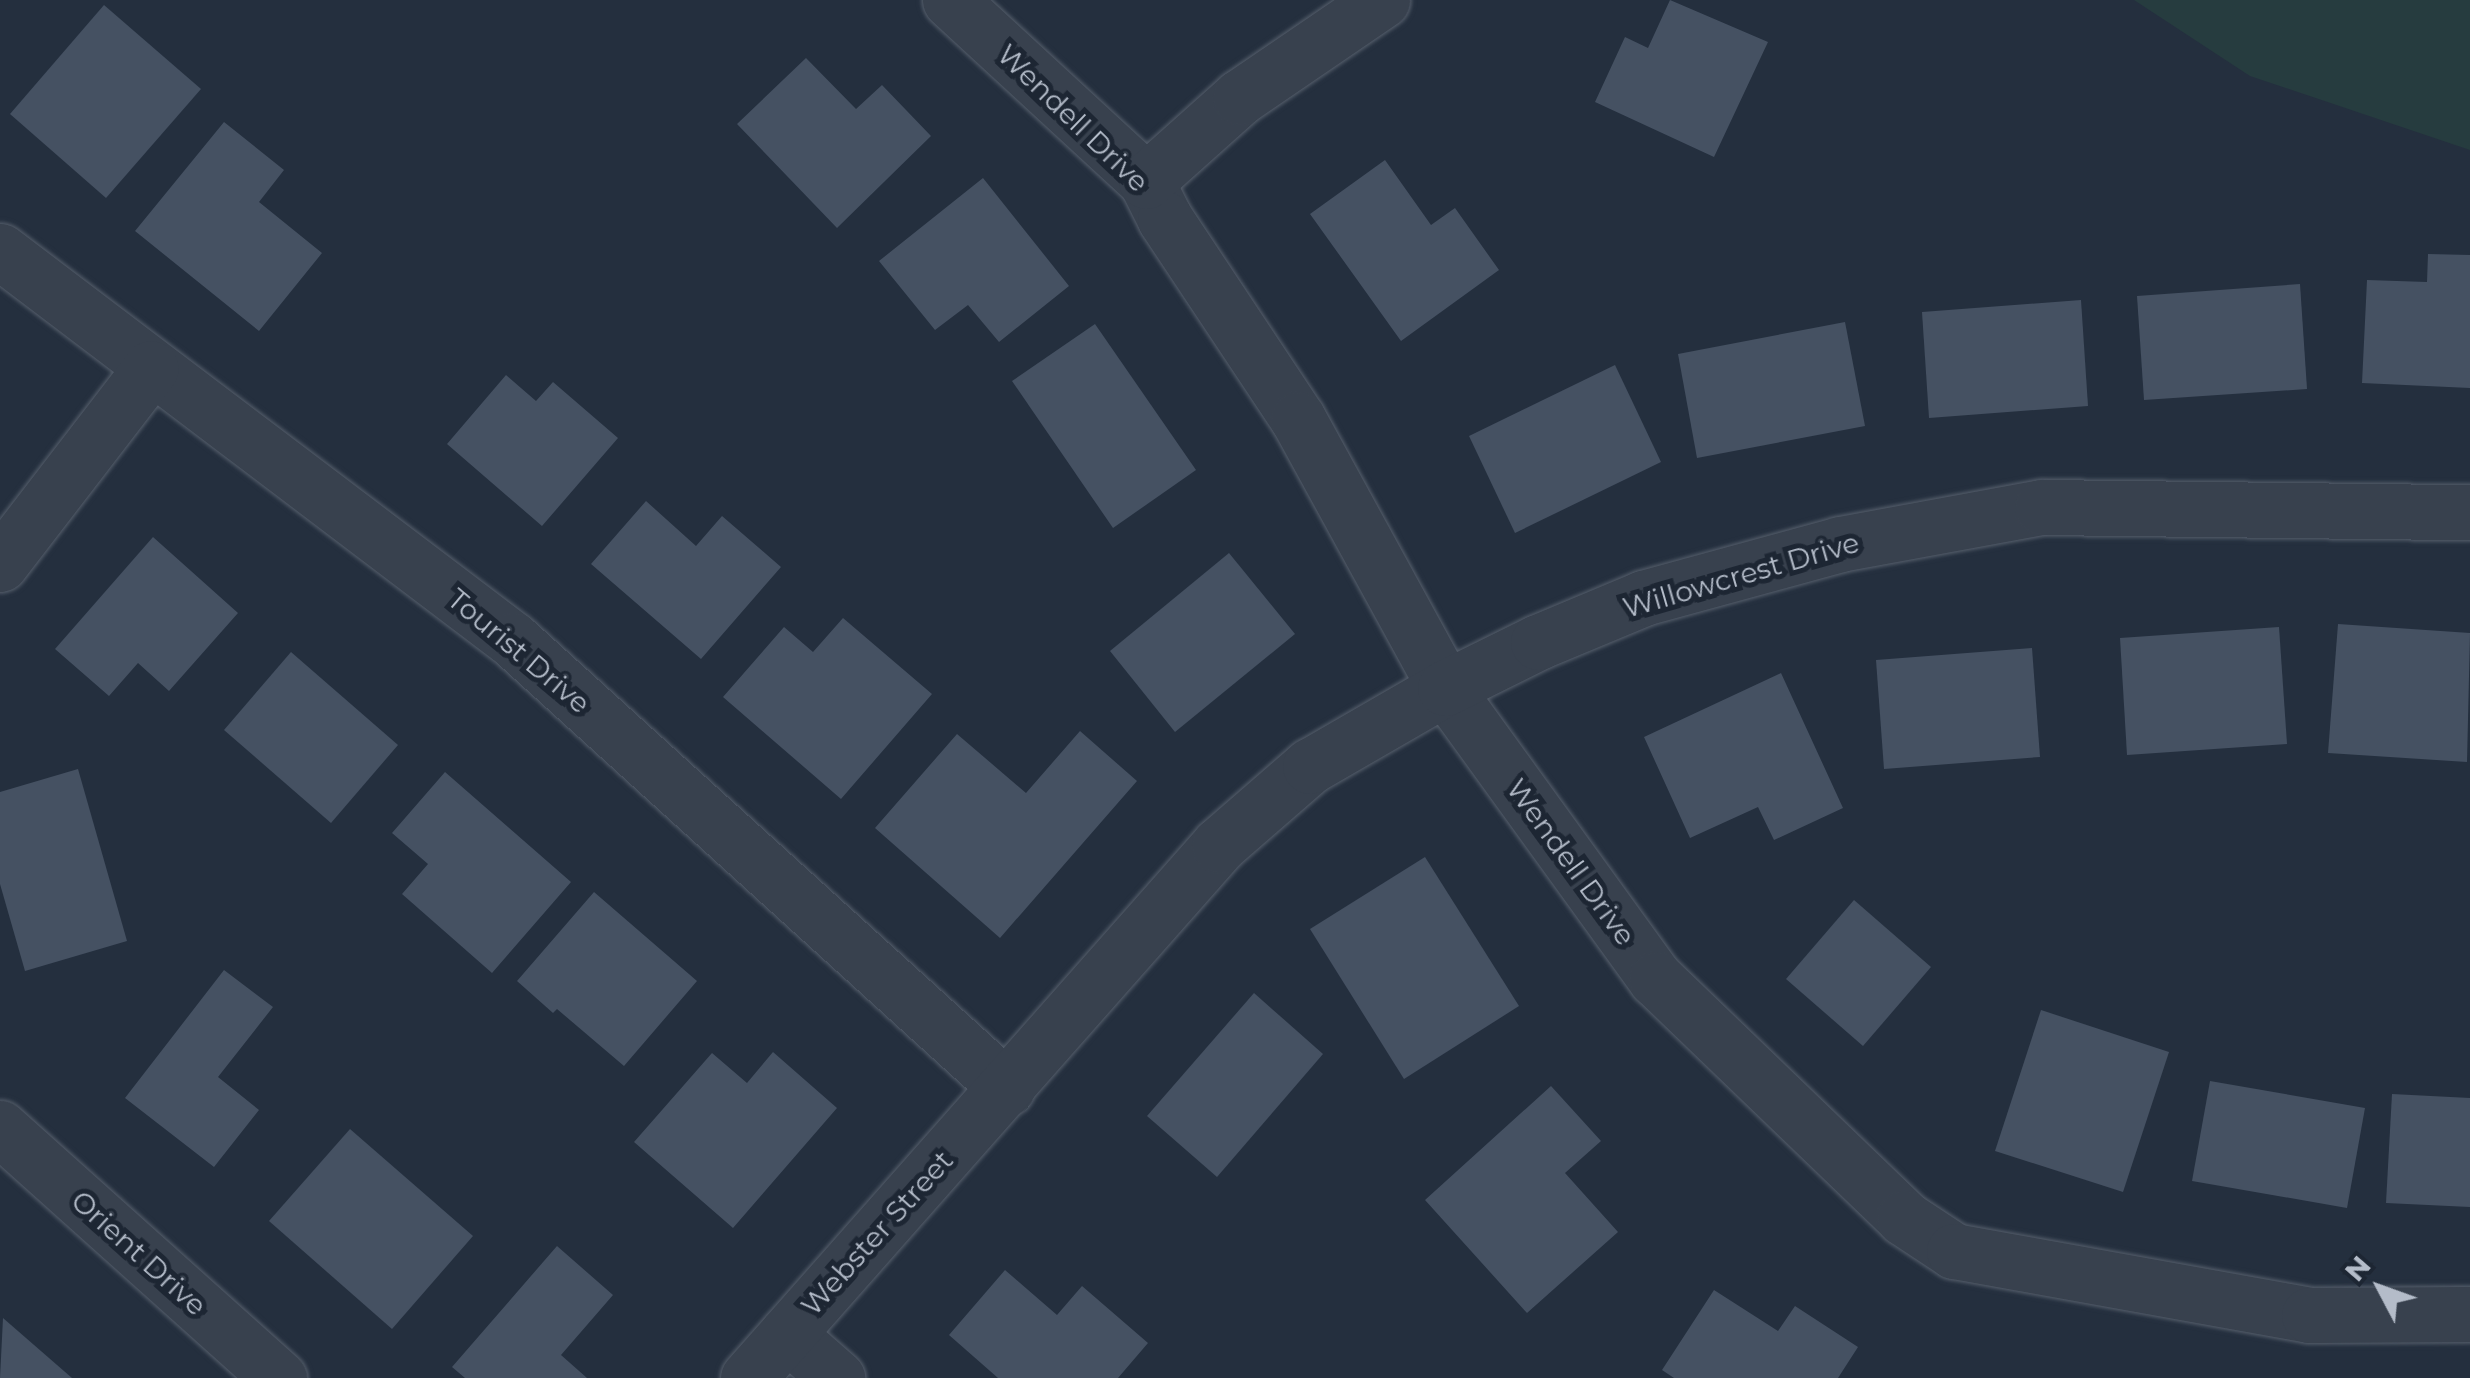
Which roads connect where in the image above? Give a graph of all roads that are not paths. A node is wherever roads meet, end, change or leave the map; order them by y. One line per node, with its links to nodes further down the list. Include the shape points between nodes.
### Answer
1 (950, 0): 3 (street, Wendell Drive)
2 (1382, 0): 3 (street, via 1240,97)
3 (1146, 180): 8 (street, Wendell Drive, via 1298,418)
4 (0, 251): 5 (street, Tourist Drive)
5 (152, 368): 7 (street); 9 (street, Tourist Drive, via 514,640)
6 (2470, 512): 8 (street, Willowcrest Drive, via 2042,507 1840,544 1643,598)
7 (0, 564)
8 (1445, 688): 9 (street, Willowcrest Drive, via 1310,766 1219,845); 11 (street, Wendell Drive, via 1656,978 1904,1218 1954,1251 2310,1315)
9 (1006, 1088): 12 (street, Webster Street)
10 (0, 1128): 13 (street, Orient Drive)
11 (2470, 1314)
12 (787, 1334): 14 (street, Webster Street); 15 (street)
13 (279, 1378)
14 (748, 1378)
15 (837, 1378)

